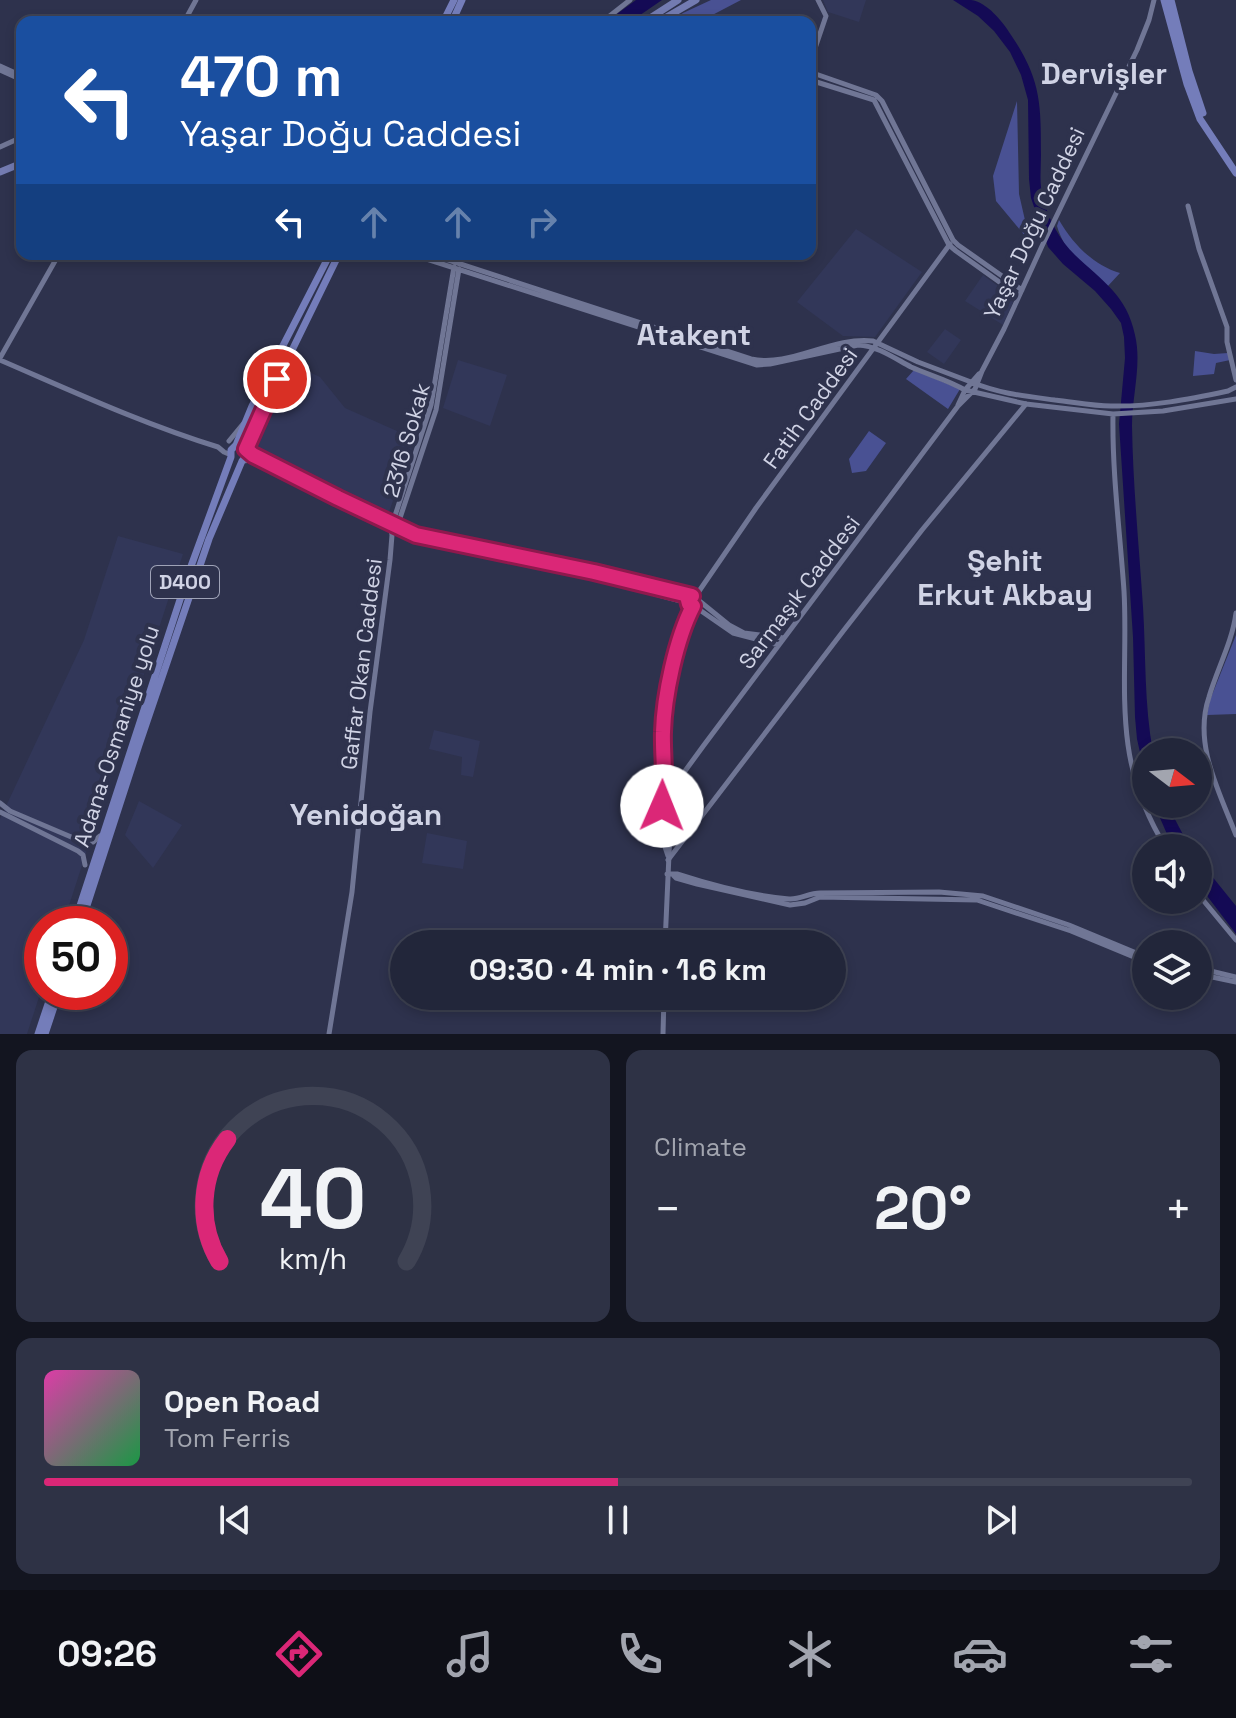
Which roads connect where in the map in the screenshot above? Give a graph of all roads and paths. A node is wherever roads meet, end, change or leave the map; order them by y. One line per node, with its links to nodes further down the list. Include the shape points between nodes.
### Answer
1 (630, 0): 8 (main road)
2 (678, 0): 9 (main road)
3 (696, 0): 10 (main road)
4 (818, 0): 11 (main road, via 826,16)
5 (1154, 0): 24 (main road, Yaşar Doğu Caddesi, via 1137,50)
6 (1164, 0): 15 (highway, via 1200,119)
7 (1171, 0): 14 (highway, via 1203,114)
8 (610, 16)
9 (653, 16)
10 (668, 16)
11 (816, 45)
12 (816, 74): 17 (main road, via 882,101)
13 (816, 82): 17 (main road, via 874,100)
14 (1236, 165)
15 (1236, 173)
16 (1188, 206): 29 (main road, via 1227,327)
17 (951, 242): 24 (main road); 25 (main road, Fatih Caddesi)
18 (56, 260): 26 (main road)
19 (327, 260): 40 (highway, Adana-Osmaniye yolu / D400)
20 (336, 260): 42 (highway, Adana-Osmaniye yolu / D400)
21 (434, 260): 23 (main road)
22 (444, 260): 23 (main road)
23 (457, 266): 25 (main road, via 757,365); 45 (main road, 2316 Sokak, via 436,410)
24 (1020, 293): 27 (main road, Yaşar Doğu Caddesi)
25 (876, 345): 28 (main road); 32 (main road); 46 (main road, Fatih Caddesi)
26 (0, 359): 41 (main road, via 108,407)
27 (981, 374): 28 (main road); 30 (main road); 33 (main road)
28 (959, 378): 30 (main road)
29 (1236, 380): 31 (main road)
30 (974, 383): 32 (main road); 33 (main road); 34 (main road)
31 (1235, 387): 35 (main road); 38 (main road)
32 (965, 390): 34 (main road); 37 (main road)
33 (991, 391): 38 (main road)
34 (972, 392): 36 (main road); 37 (main road)
35 (1236, 398): 38 (main road, via 1163,411)
36 (1026, 404): 39 (main road); 57 (main road)
37 (958, 406): 48 (main road, Sarmaşık Caddesi)
38 (1138, 409): 39 (main road)
39 (1115, 414): 55 (main road, via 1128,747 1146,811)
40 (233, 444): 41 (main road); 42 (highway); 43 (highway, Adana-Osmaniye yolu / D400)
41 (218, 447): 43 (main road)
42 (246, 449): 44 (highway, Adana-Osmaniye yolu / D400); 45 (main road)
43 (231, 456): 44 (highway); 54 (highway, Adana-Osmaniye yolu / D400)
44 (242, 461): 45 (main road, via 252,460); 61 (highway, Adana-Osmaniye yolu / D400, via 209,539)
45 (393, 529): 46 (main road, via 569,567); 73 (main road, Gaffar Okan Caddesi, via 352,892)
46 (693, 602): 48 (main road, via 744,633); 49 (main road, via 733,633); 50 (main road, Fatih Caddesi, via 664,709)
47 (1236, 613): 56 (main road, via 1205,710 1204,737)
48 (784, 638): 49 (main road, Sarmaşık Caddesi)
49 (779, 645): 50 (main road, Sarmaşık Caddesi)
50 (668, 801): 52 (main road, via 674,805); 52 (main road, via 662,804)
51 (0, 803): 54 (main road, via 83,842 93,842)
52 (668, 810): 57 (main road)
53 (0, 812): 58 (main road, via 81,852)
54 (104, 832): 60 (highway, Adana-Osmaniye yolu / D400)
55 (1158, 834)
56 (1236, 835)
57 (668, 859): 59 (main road)
58 (85, 865)
59 (670, 874): 63 (main road); 65 (main road, via 790,905 820,897 977,900)
60 (80, 906)
61 (87, 906)
62 (1212, 911): 64 (main road)
63 (666, 930)
64 (1236, 940)
65 (1132, 954)
66 (1212, 974): 67 (main road)
67 (1236, 979)
68 (46, 1010): 71 (highway)
69 (53, 1010): 72 (highway)
70 (664, 1010): 74 (main road)
71 (38, 1034)
72 (45, 1034)
73 (329, 1034)
74 (663, 1034)

